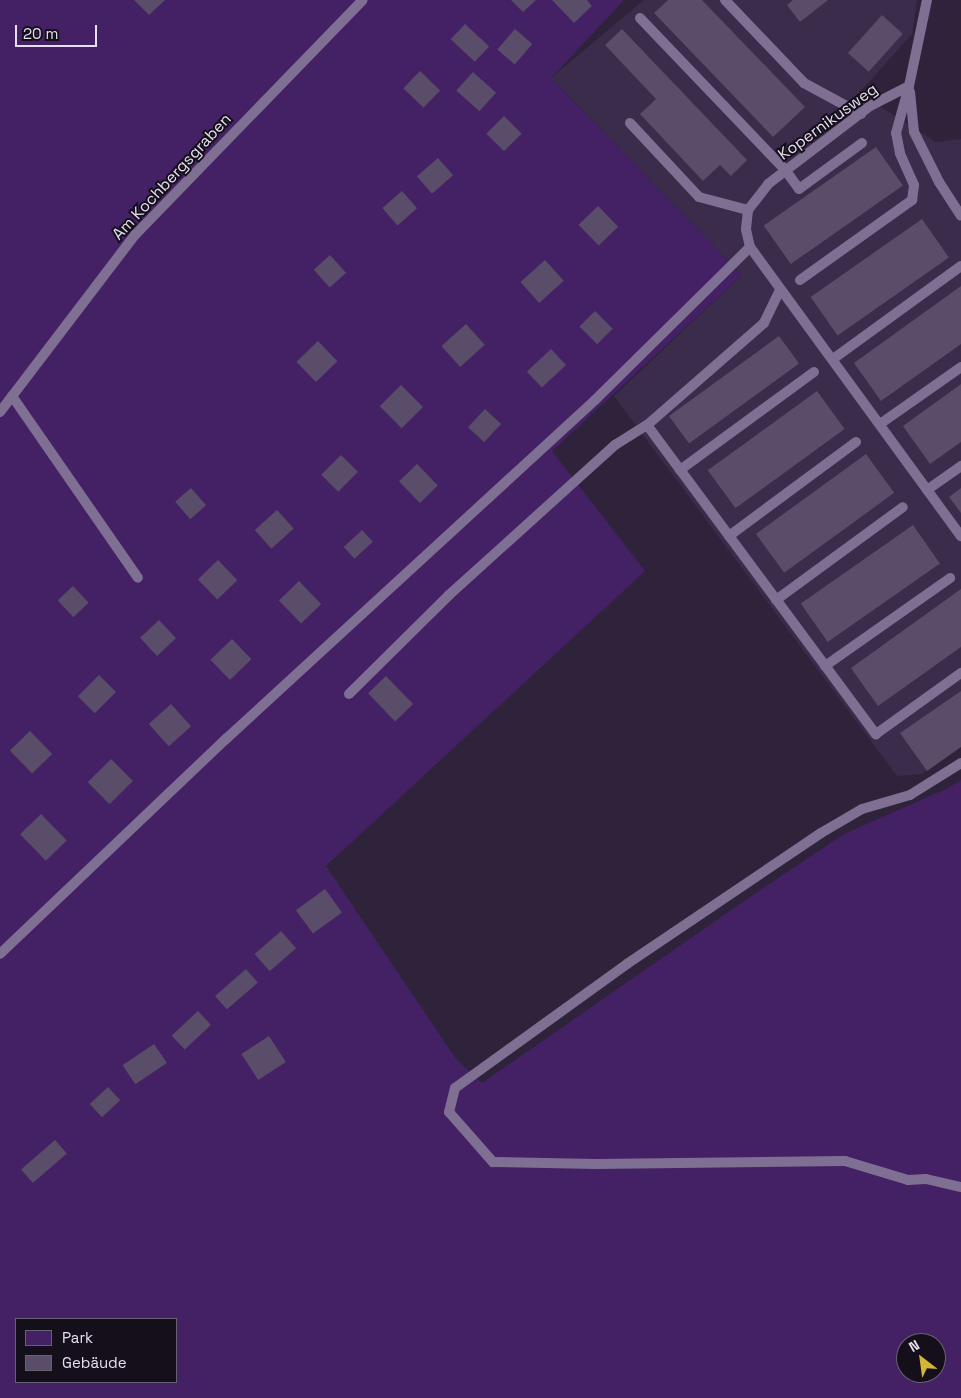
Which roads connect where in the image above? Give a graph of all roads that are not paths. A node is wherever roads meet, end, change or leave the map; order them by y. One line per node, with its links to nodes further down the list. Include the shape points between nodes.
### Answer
1 (363, 0): 19 (lane, Am Kochbergsgraben, via 135,235)
2 (725, 0): 6 (lane, via 804,83)
3 (927, 0): 5 (lane)
4 (640, 18): 9 (lane)
5 (909, 86): 6 (lane, Kopernikusweg); 11 (lane, via 914,132 939,182); 14 (lane, via 896,133 900,153 914,185 912,200)
6 (861, 114): 9 (lane, Kopernikusweg)
7 (630, 123): 10 (lane, via 699,197)
8 (862, 143): 9 (lane, via 799,189)
9 (786, 170): 10 (lane, Kopernikusweg, via 768,184)
10 (748, 210): 12 (lane, via 746,229)
11 (961, 216)
12 (750, 247): 15 (lane); 37 (lane, via 595,400 226,738)
13 (961, 266): 16 (lane)
14 (800, 280)
15 (780, 290): 16 (lane); 22 (lane, via 764,323)
16 (833, 359): 21 (lane)
17 (961, 367): 21 (lane)
18 (814, 372): 25 (lane)
19 (12, 396): 20 (lane, Am Kochbergsgraben); 30 (lane)
20 (0, 412)
21 (880, 424): 26 (lane)
22 (647, 425): 25 (lane); 35 (lane, via 608,451 449,595)
23 (856, 442): 28 (lane)
24 (961, 466): 26 (lane)
25 (680, 470): 28 (lane)
26 (928, 490): 29 (lane)
27 (903, 508): 32 (lane)
28 (729, 536): 32 (lane)
29 (961, 536)
30 (138, 578)
31 (950, 578): 33 (lane)
32 (776, 600): 33 (lane)
33 (825, 666): 34 (lane, via 876,734)
34 (961, 673)
35 (349, 694)
36 (961, 763): 38 (lane, via 910,795 862,809 821,833 627,964 455,1088 450,1112 493,1162 845,1161 908,1180 926,1179)
37 (0, 954)
38 (961, 1186)

